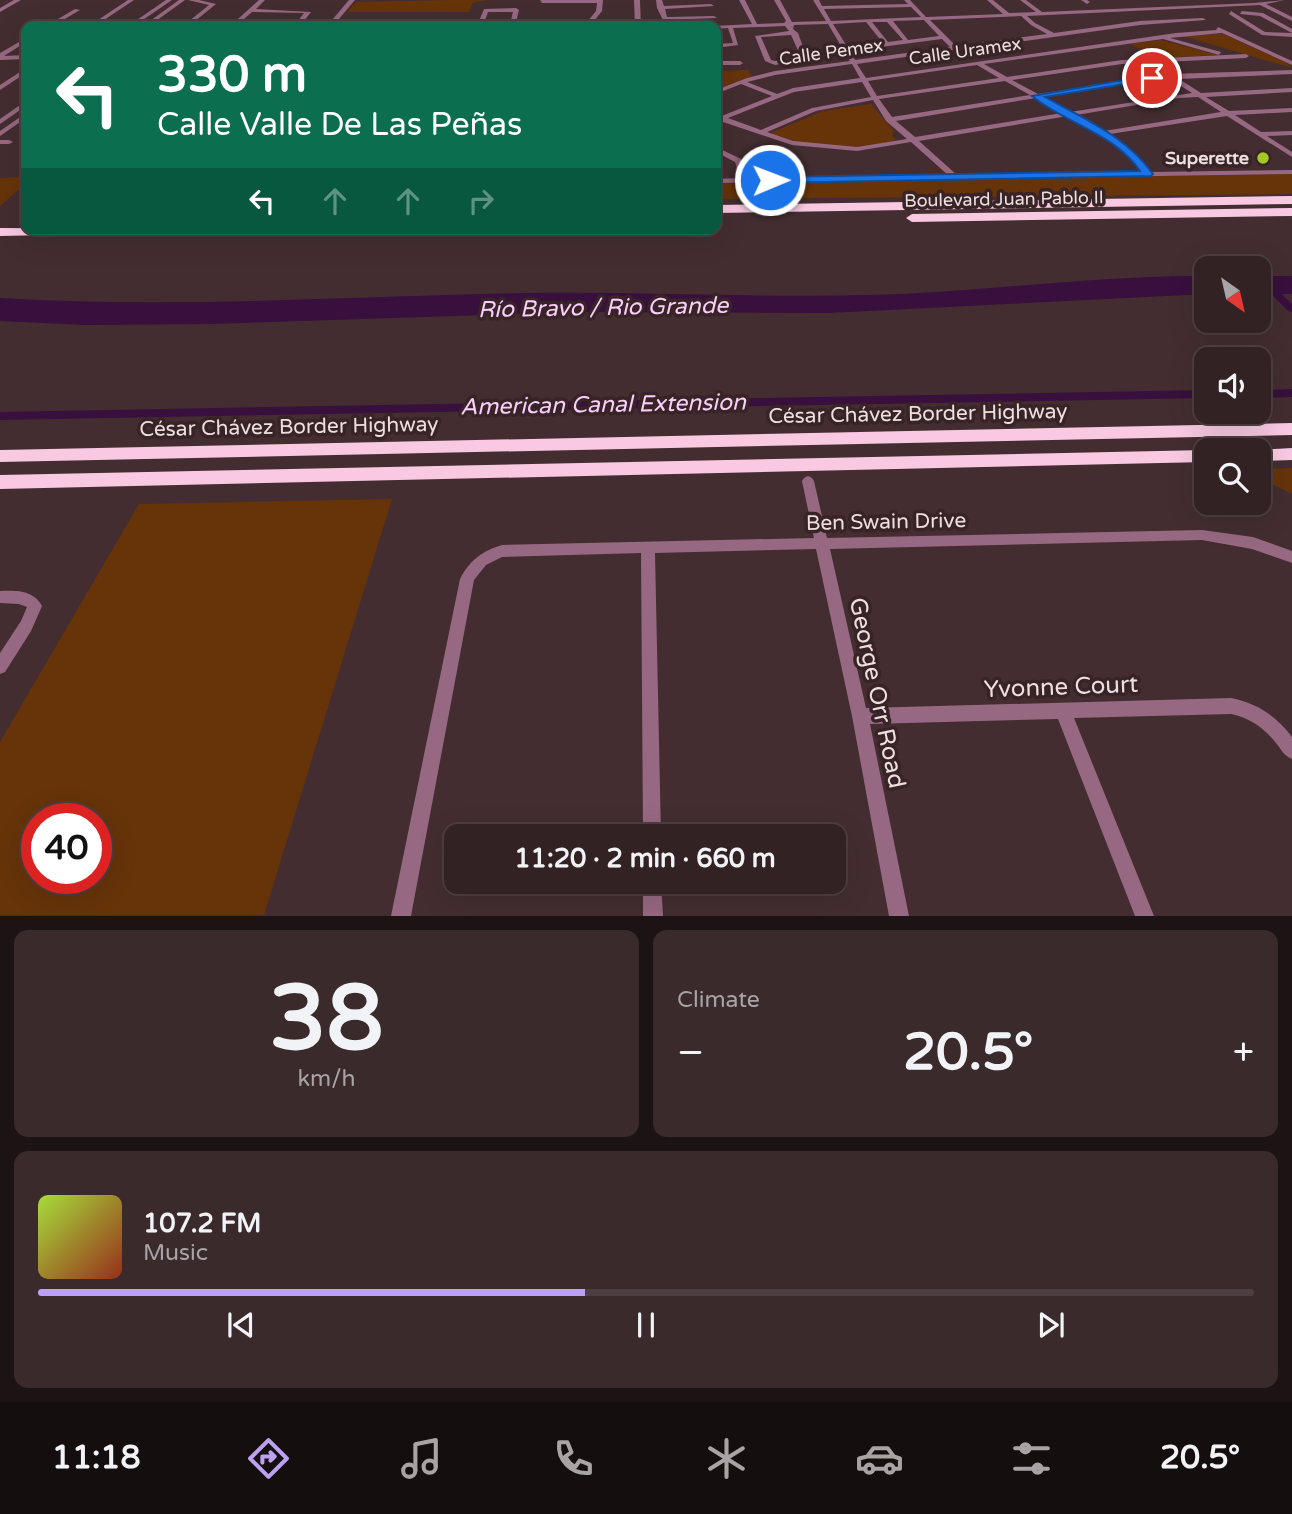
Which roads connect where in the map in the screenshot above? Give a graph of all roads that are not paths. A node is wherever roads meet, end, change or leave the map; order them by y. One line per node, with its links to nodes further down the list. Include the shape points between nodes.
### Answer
1 (18, 0): 33 (street)
2 (131, 0): 49 (street)
3 (169, 0): 50 (street)
4 (182, 0): 51 (street)
5 (191, 0): 52 (street, via 213,4)
6 (262, 0): 34 (street)
7 (270, 0): 35 (street)
8 (352, 0): 55 (street)
9 (600, 0): 21 (street); 59 (street)
10 (637, 0): 60 (street)
11 (659, 0): 30 (street)
12 (742, 0): 66 (street)
13 (777, 0): 64 (street)
14 (816, 0): 31 (street)
15 (907, 0): 24 (street)
16 (990, 0): 40 (street)
17 (1023, 0): 28 (street)
18 (1084, 0): 23 (street, via 1088,3)
19 (1254, 0): 27 (street)
20 (1282, 0): 27 (street)
21 (542, 1)
22 (710, 3): 30 (street); 43 (street)
23 (1076, 4)
24 (912, 5): 31 (street); 44 (street)
25 (1044, 5): 28 (street)
26 (1114, 5): 36 (street)
27 (1263, 5): 29 (street); 62 (street)
28 (1030, 6): 37 (street)
29 (1182, 7): 36 (street); 47 (street)
30 (660, 8): 43 (street, via 666,19)
31 (821, 8): 63 (street)
32 (69, 9): 48 (street, via 79,10)
33 (0, 10)
34 (251, 10): 35 (street); 53 (street)
35 (258, 10): 54 (street, via 308,12)
36 (1122, 10): 37 (street)
37 (1041, 14): 41 (street)
38 (435, 15): 56 (street)
39 (988, 15): 40 (street); 42 (street); 67 (street)
40 (1008, 15): 41 (street)
41 (1023, 15): 75 (street)
42 (974, 16): 44 (street); 69 (street)
43 (714, 18): 61 (street)
44 (924, 18): 46 (street); 76 (street)
45 (868, 20): 46 (street); 63 (street); 81 (street)
46 (889, 20): 78 (street)
47 (1203, 20): 71 (street, Calle Pemex); 72 (street)
48 (58, 21)
49 (100, 21)
50 (138, 21)
51 (153, 21)
52 (193, 21)
53 (239, 21)
54 (301, 21)
55 (334, 21)
56 (430, 21)
57 (482, 21): 58 (street, via 486,10 517,11)
58 (514, 21)
59 (591, 21)
60 (639, 21)
61 (715, 21)
62 (1292, 21): 65 (street)
63 (829, 22): 64 (street); 84 (street)
64 (788, 23): 66 (street); 74 (street)
65 (1279, 23): 73 (street); 73 (street, via 1255,13 1230,13 1264,34)
66 (755, 25): 68 (street)
67 (995, 25)
68 (730, 26): 70 (street); 80 (street, via 735,42)
69 (981, 26)
70 (721, 27)
71 (1083, 32): 75 (street, Calle Pemex); 82 (street)
72 (1223, 32): 77 (street, Calle Uramex); 94 (street)
73 (1292, 33)
74 (794, 34): 74 (street, via 758,36 767,60 775,63 804,57)
75 (1053, 35): 83 (street, Calle Pemex)
76 (941, 37): 78 (street); 83 (street)
77 (1162, 37): 82 (street, Calle Uramex); 88 (street)
78 (907, 42): 81 (street)
79 (21, 43): 86 (street)
80 (721, 44)
81 (887, 44): 84 (street)
82 (1112, 44): 89 (street); 93 (street, Calle Uramex)
83 (953, 49): 92 (street, Calle Pemex); 93 (street)
84 (845, 50): 92 (street)
85 (1246, 56): 88 (street)
86 (0, 57): 87 (street)
87 (21, 57)
88 (1229, 57): 89 (street)
89 (1143, 60): 97 (street); 98 (street)
90 (721, 63): 91 (street)
91 (740, 63)
92 (853, 63): 99 (street); 100 (street, Calle Pemex)
93 (978, 63): 98 (street); 99 (street, Calle Uramex)
94 (1292, 63)
95 (1292, 72): 97 (street)
96 (21, 73): 101 (street)
97 (1170, 76): 104 (street); 106 (street)
98 (1006, 79): 106 (street); 107 (street)
99 (864, 80): 105 (street, Calle Uramex); 107 (street)
100 (740, 82): 102 (street, Calle Pemex); 105 (street)
101 (0, 88)
102 (721, 90)
103 (1292, 90): 104 (street)
104 (1198, 94): 110 (street); 111 (street)
105 (775, 95): 112 (street, Calle Uramex)
106 (1036, 96): 111 (street); 115 (street)
107 (874, 99): 115 (street); 118 (street, via 806,111)
108 (21, 107): 116 (street)
109 (1292, 110): 110 (street)
110 (1228, 113): 119 (street); 121 (street)
111 (1070, 115): 119 (street); 122 (street)
112 (721, 118)
113 (21, 119): 120 (street)
114 (721, 120): 118 (street)
115 (888, 120): 122 (street)
116 (0, 122)
117 (1292, 132): 121 (street)
118 (759, 133): 122 (street, via 831,149)
119 (1104, 133): 126 (street, via 1129,151)
120 (0, 134)
121 (1259, 134): 124 (street)
122 (914, 141): 127 (street)
123 (721, 152): 128 (street, via 738,161)
124 (1292, 155)
125 (1292, 172): 126 (street)
126 (1147, 174): 127 (street)
127 (954, 176): 128 (street)
128 (745, 180): 129 (street)
129 (721, 181)
130 (1292, 200): 132 (highway, Boulevard Juan Pablo II)
131 (721, 203): 132 (highway, via 896,200)
132 (978, 204): 133 (highway, Boulevard Juan Pablo II)
133 (721, 211)
134 (721, 211): 136 (highway)
135 (1292, 212): 136 (highway, Boulevard Juan Pablo II)
136 (802, 219): 139 (highway, Boulevard Juan Pablo II)
137 (0, 220): 138 (highway)
138 (21, 220)
139 (721, 220)
140 (0, 232): 141 (highway)
141 (21, 232)
142 (1292, 429): 145 (highway, César Chávez Border Highway)
143 (1292, 454): 144 (highway)
144 (1271, 455)
145 (0, 456)
146 (1194, 456): 148 (highway)
147 (808, 481): 149 (street, George Orr Road)
148 (0, 482)
149 (823, 545): 150 (street, Ben Swain Drive); 151 (street, Ben Swain Drive, via 1202,535 1253,543); 155 (street, George Orr Road)
150 (648, 549): 158 (street); 160 (street, Ben Swain Drive, via 502,551 480,559 467,579)
151 (1292, 557)
152 (0, 597): 153 (street, via 21,597 36,606)
153 (0, 667)
154 (1063, 712): 155 (street, Yvonne Court); 156 (street, Yvonne Court, via 1231,706); 163 (street)
155 (860, 716): 162 (street, George Orr Road)
156 (1262, 718): 157 (street)
157 (1292, 751)
158 (652, 824)
159 (652, 894): 161 (street)
160 (401, 915)
161 (653, 915)
162 (899, 915)
163 (1145, 915)

